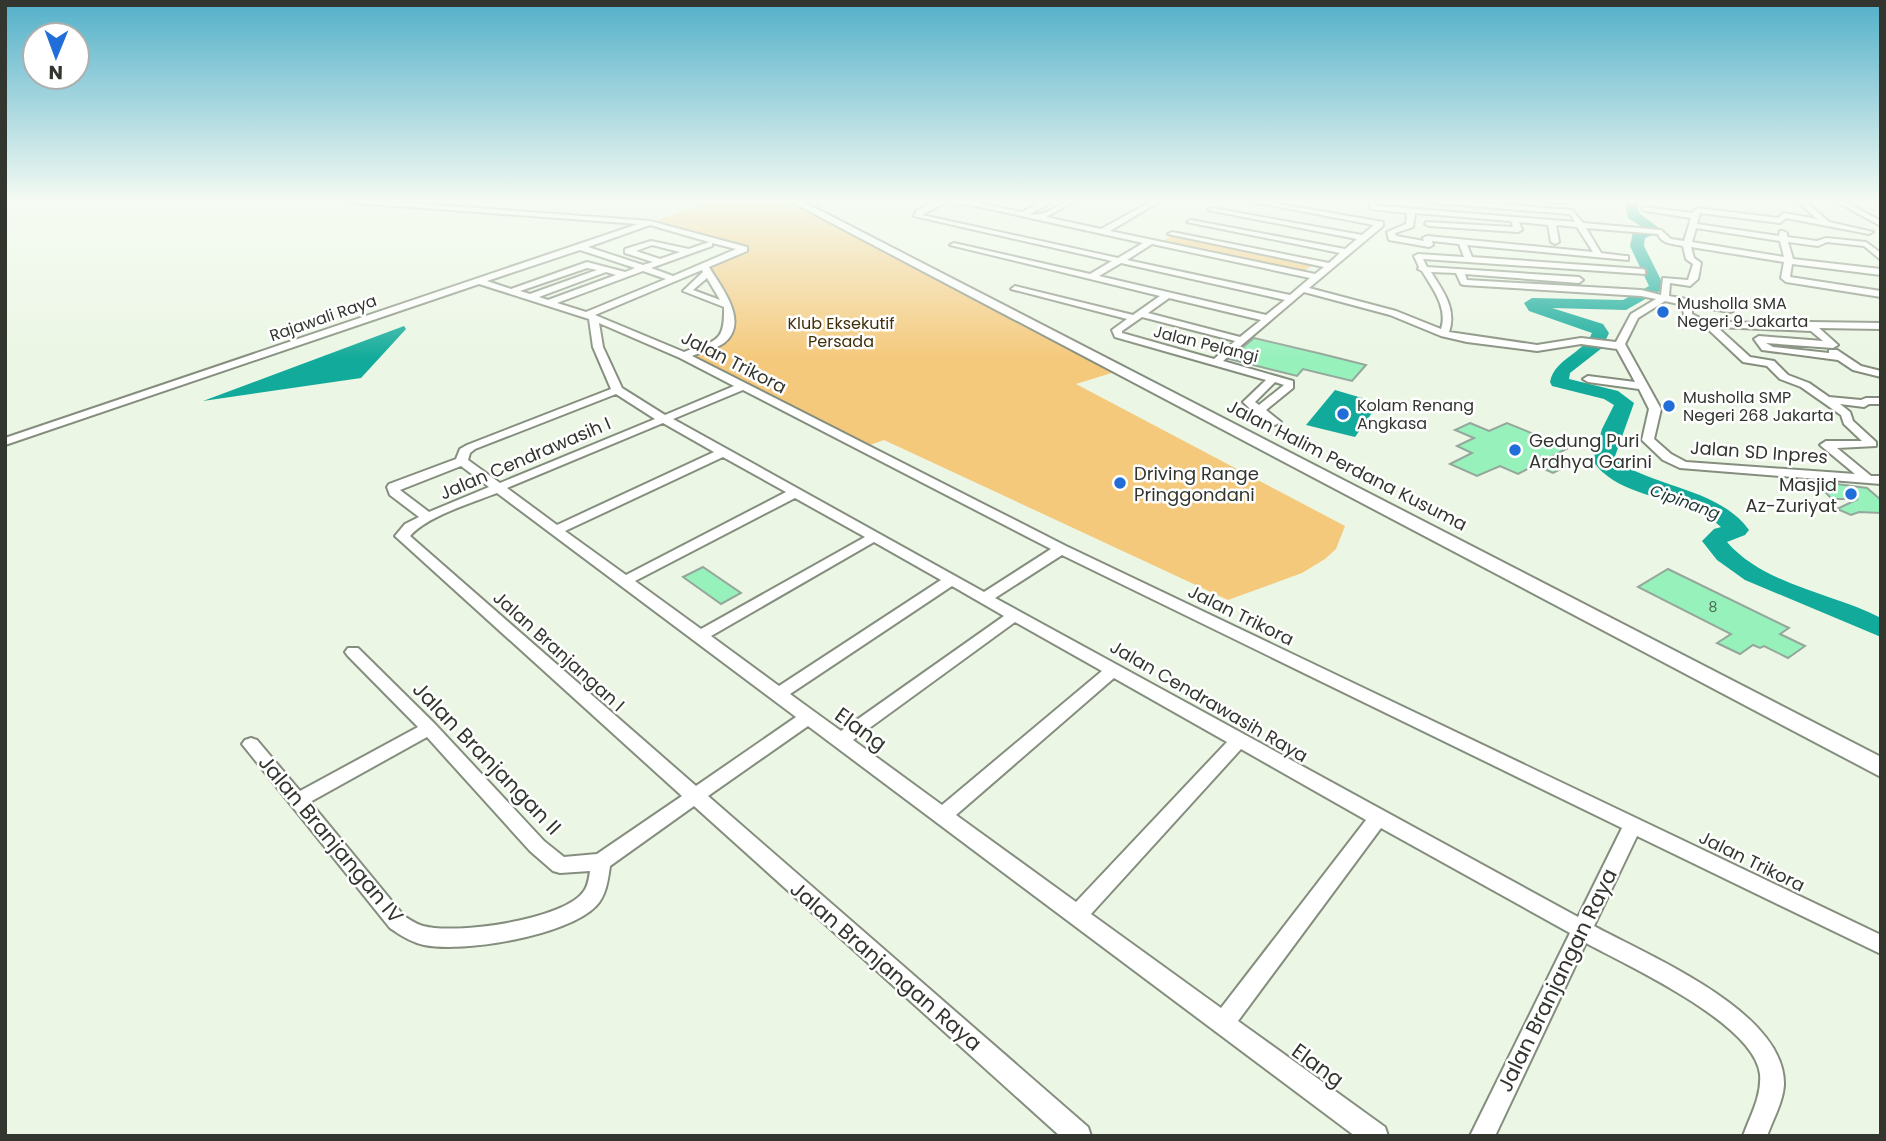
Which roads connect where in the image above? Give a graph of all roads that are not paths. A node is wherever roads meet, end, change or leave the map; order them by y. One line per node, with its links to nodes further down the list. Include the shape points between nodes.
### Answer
1 (561, 253): 47 (street, Rajawali Raya)
2 (599, 253): 33 (street)
3 (633, 253): 24 (street)
4 (653, 253): 24 (street)
5 (686, 253): 30 (street)
6 (736, 253): 34 (street)
7 (895, 253): 114 (street, Jalan Halim Perdana Kusuma)
8 (910, 253): 113 (street, Jalan Halim Perdana Kusuma)
9 (989, 253): 44 (street)
10 (1084, 253): 29 (street)
11 (1133, 253): 29 (street)
12 (1206, 253): 45 (street)
13 (1268, 253): 32 (street)
14 (1346, 253): 32 (street)
15 (1430, 253): 25 (street)
16 (1466, 253): 27 (street)
17 (1568, 253): 22 (street)
18 (1597, 253): 23 (street)
19 (1689, 253): 55 (street, via 1697,263 1694,279 1690,283 1667,280)
20 (1743, 253): 28 (street)
21 (1787, 253): 28 (street)
22 (1575, 254): 23 (street); 36 (street)
23 (1599, 256): 26 (street)
24 (642, 257): 30 (street)
25 (1431, 257): 27 (street); 35 (street, via 1418,256)
26 (1625, 258)
27 (1469, 260): 31 (street)
28 (1789, 260): 40 (street); 53 (street, via 1785,278 1789,281)
29 (1119, 261): 44 (street); 57 (street)
30 (661, 262): 33 (street)
31 (1510, 263): 36 (street); 42 (street)
32 (1331, 266): 45 (street)
33 (643, 268): 41 (street); 46 (street)
34 (707, 269): 46 (street); 61 (street); 61 (street, via 687,291)
35 (1422, 269): 38 (street); 68 (street, via 1447,310)
36 (1583, 269): 39 (street)
37 (605, 270): 41 (street); 51 (street, via 585,266); 56 (street)
38 (1459, 271): 42 (street); 48 (street, via 1464,282)
39 (1642, 272)
40 (1881, 272)
41 (622, 274): 59 (street)
42 (1517, 275): 43 (street)
43 (1538, 276): 48 (street); 52 (street, via 1654,288)
44 (1091, 277): 54 (street)
45 (1317, 277): 50 (street)
46 (675, 279): 62 (street)
47 (478, 281): 51 (street, Jalan Trikora); 88 (street, Rajawali Raya)
48 (1545, 287): 52 (street)
49 (1015, 289): 63 (street)
50 (1303, 289): 57 (street); 68 (street, via 1393,313)
51 (510, 292): 56 (street, Jalan Trikora)
52 (1642, 293): 55 (street)
53 (1881, 294)
54 (1167, 295): 63 (street, Jalan Pelangi); 64 (street)
55 (1661, 296): 58 (street); 70 (street, via 1634,316)
56 (528, 298): 59 (street, Jalan Trikora)
57 (1290, 298): 64 (street)
58 (1688, 303): 60 (street, via 1725,310); 65 (street, via 1687,315)
59 (546, 304): 62 (street, Jalan Trikora)
60 (1731, 304)
61 (728, 306): 72 (street, via 730,325 725,338)
62 (590, 316): 72 (street, Jalan Trikora); 81 (street)
63 (1138, 316): 69 (street); 74 (street, Jalan Pelangi, via 1117,330 1118,335)
64 (1266, 318): 69 (street)
65 (1705, 324): 66 (street); 83 (street, via 1746,360 1770,363 1784,377)
66 (1812, 326): 67 (street); 71 (street, via 1834,345)
67 (1881, 326)
68 (1444, 334): 70 (street, via 1537,348 1586,342)
69 (1242, 340): 74 (street)
70 (1618, 345): 78 (street, Jalan SD Inpres)
71 (1824, 345): 73 (street); 73 (street, via 1759,339 1772,350)
72 (684, 356): 79 (street, Jalan Trikora)
73 (1841, 357): 75 (street, via 1862,370)
74 (1215, 363): 76 (street, Jalan Pelangi)
75 (1881, 373)
76 (1274, 378): 80 (street); 82 (street, Jalan Pelangi, via 1290,384)
77 (1588, 379): 78 (street)
78 (1642, 386): 91 (street, Jalan SD Inpres, via 1655,409 1648,440 1678,463)
79 (741, 387): 86 (street, Jalan Cendrawasih I); 99 (street, Jalan Trikora)
80 (1261, 389): 82 (street); 85 (street, via 1248,399)
81 (617, 390): 86 (street, Jalan Cendrawasih Raya); 90 (street, via 471,447 464,452)
82 (1278, 395): 85 (street)
83 (1828, 400): 84 (street); 91 (street, via 1872,444 1826,444)
84 (1881, 401)
85 (1258, 411): 87 (street)
86 (664, 419): 89 (street, Jalan Cendrawasih Raya); 93 (street, Jalan Cendrawasih I)
87 (1275, 422)
88 (5, 442)
89 (723, 452): 94 (street, Jalan Cendrawasih Raya); 96 (street)
90 (463, 461): 93 (street, Elang); 95 (street, via 393,487)
91 (1866, 477): 92 (street, Jalan SD Inpres)
92 (1881, 480)
93 (498, 488): 95 (street, Jalan Cendrawasih I); 96 (street, Elang)
94 (796, 492): 98 (street, Jalan Cendrawasih Raya); 101 (street)
95 (428, 517): 97 (street, Jalan Cendrawasih I)
96 (556, 530): 101 (street, Elang)
97 (403, 534): 115 (street, Jalan Branjangan I, via 403,539)
98 (876, 536): 100 (street, Jalan Cendrawasih Raya); 104 (street)
99 (1061, 549): 102 (street); 119 (street, Jalan Trikora)
100 (953, 579): 102 (street, Jalan Cendrawasih Raya); 107 (street)
101 (624, 581): 104 (street, Elang)
102 (986, 597): 103 (street, Jalan Cendrawasih Raya)
103 (1016, 614): 106 (street, Jalan Cendrawasih Raya); 111 (street)
104 (698, 637): 107 (street, Elang)
105 (353, 652): 109 (street, Jalan Branjangan II)
106 (1114, 669): 110 (street, Jalan Cendrawasih Raya); 117 (street)
107 (777, 695): 108 (street, Elang)
108 (807, 718): 111 (street, Elang); 115 (street)
109 (429, 729): 116 (street); 120 (street, Jalan Branjangan II, via 560,865)
110 (1239, 740): 118 (street, Jalan Cendrawasih Raya); 121 (street)
111 (839, 741): 117 (street, Elang)
112 (251, 744): 116 (street, Jalan Branjangan IV)
113 (1881, 753)
114 (1881, 768)
115 (692, 796): 120 (street); 125 (street, Jalan Branjangan Raya)
116 (298, 801): 120 (street, Jalan Branjangan IV, via 397,922 424,935 499,932 541,924 588,902)
117 (941, 817): 121 (street, Elang)
118 (1378, 818): 122 (street, Jalan Cendrawasih Raya); 124 (street)
119 (1633, 825): 122 (street, Jalan Branjangan Raya); 123 (street, Jalan Trikora)
120 (601, 862)
121 (1076, 916): 124 (street, Elang)
122 (1582, 929): 127 (street, Jalan Branjangan Raya); 128 (street, Jalan Cendrawasih Raya, via 1708,999 1753,1040 1769,1062 1772,1084)
123 (1881, 945)
124 (1222, 1024): 126 (street, Elang)
125 (1079, 1136)
126 (1376, 1136)
127 (1482, 1136)
128 (1755, 1136)

